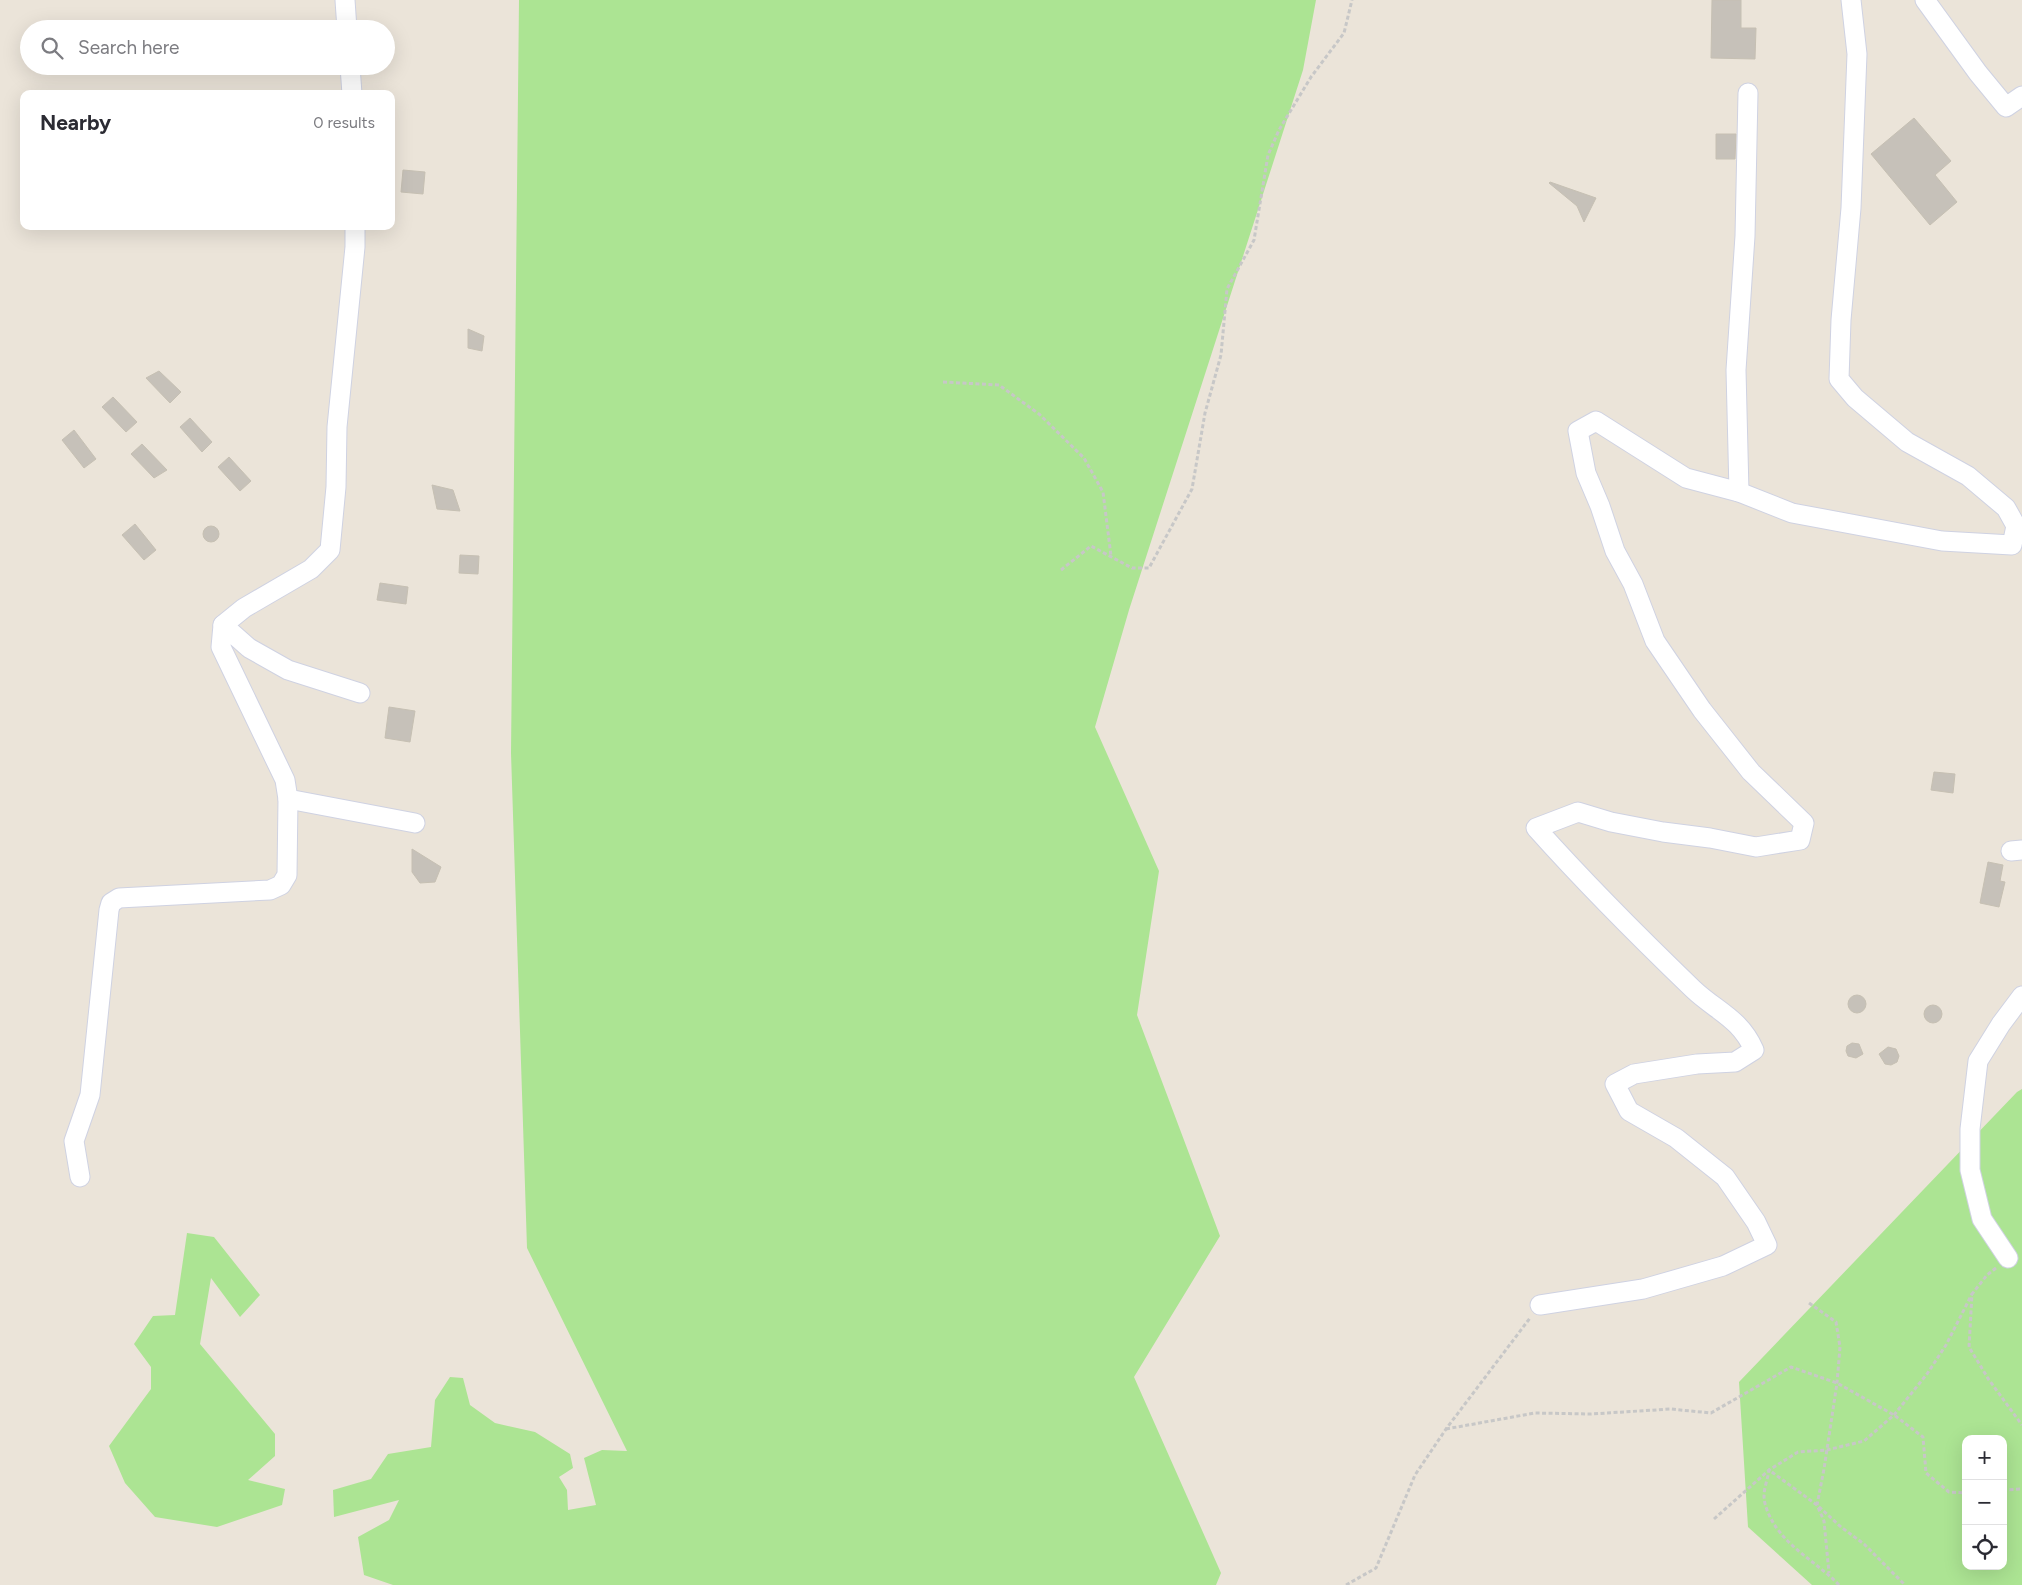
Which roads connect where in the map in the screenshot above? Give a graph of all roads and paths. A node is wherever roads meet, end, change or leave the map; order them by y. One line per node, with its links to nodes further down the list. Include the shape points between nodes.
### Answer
1 (345, 0): 5 (street)
2 (1352, 0): 13 (path, via 1344,33 1311,77 1268,155 1254,240 1227,289 1221,355 1205,412 1192,489 1149,568 1132,568)
3 (1851, 0): 12 (street, via 1857,54 1851,208 1839,379 1855,398 1907,442 1968,476 2006,508 2016,526 2012,545 1942,541 1792,513)
4 (1925, 0): 9 (street, via 2006,107)
5 (346, 20)
6 (351, 75): 7 (street)
7 (352, 90)
8 (1748, 93): 12 (street, via 1745,236 1736,370)
9 (2022, 96)
10 (355, 230): 15 (street, via 336,427 336,487 330,550 312,569 244,608)
11 (943, 382): 13 (path, via 999,386 1038,414 1084,458 1103,492)
12 (1739, 492): 24 (street, via 1686,478 1596,422 1578,431 1586,473 1655,641 1702,710 1751,772 1804,823 1800,840 1756,847 1611,822 1578,812 1536,828 1578,876 1695,991 1748,1036 1754,1050 1735,1062 1634,1074 1615,1084 1629,1111 1676,1138 1725,1177 1756,1222 1766,1245 1723,1266 1643,1289)
13 (1111, 556): 14 (path, via 1092,546)
14 (1061, 570)
15 (223, 625): 16 (street, via 249,648 288,670); 17 (street, via 221,647 285,780)
16 (360, 693)
17 (288, 799): 18 (street); 20 (street, via 286,875 281,885 270,890 119,898 111,903 90,1095 74,1141)
18 (415, 823)
19 (2022, 996): 21 (street, via 1978,1061 1970,1129 1970,1170 1982,1219)
20 (80, 1177)
21 (2008, 1258): 22 (path)
22 (1972, 1294): 26 (path, via 1946,1345); 27 (path, via 1969,1347)
23 (1809, 1303): 25 (path, via 1836,1322 1840,1346)
24 (1540, 1305): 28 (path)
25 (1836, 1383): 26 (path); 28 (path, via 1790,1367 1712,1413 1672,1409 1591,1414 1535,1413); 29 (path)
26 (1894, 1415): 29 (path, via 1864,1441); 33 (path, via 1924,1437 1926,1474 1948,1492)
27 (2022, 1425)
28 (1446, 1429): 37 (path, via 1415,1475 1376,1568)
29 (1827, 1450): 30 (path, via 1798,1452); 34 (path)
30 (1769, 1470): 34 (path); 35 (path); 36 (path, via 1763,1498 1769,1516 1799,1553)
31 (2022, 1489): 32 (path)
32 (2007, 1490)
33 (1962, 1493)
34 (1816, 1505): 36 (path, via 1824,1521); 39 (path, via 1864,1544)
35 (1714, 1519)
36 (1829, 1574): 38 (path)
37 (1346, 1585)
38 (1839, 1585)
39 (1905, 1585)

